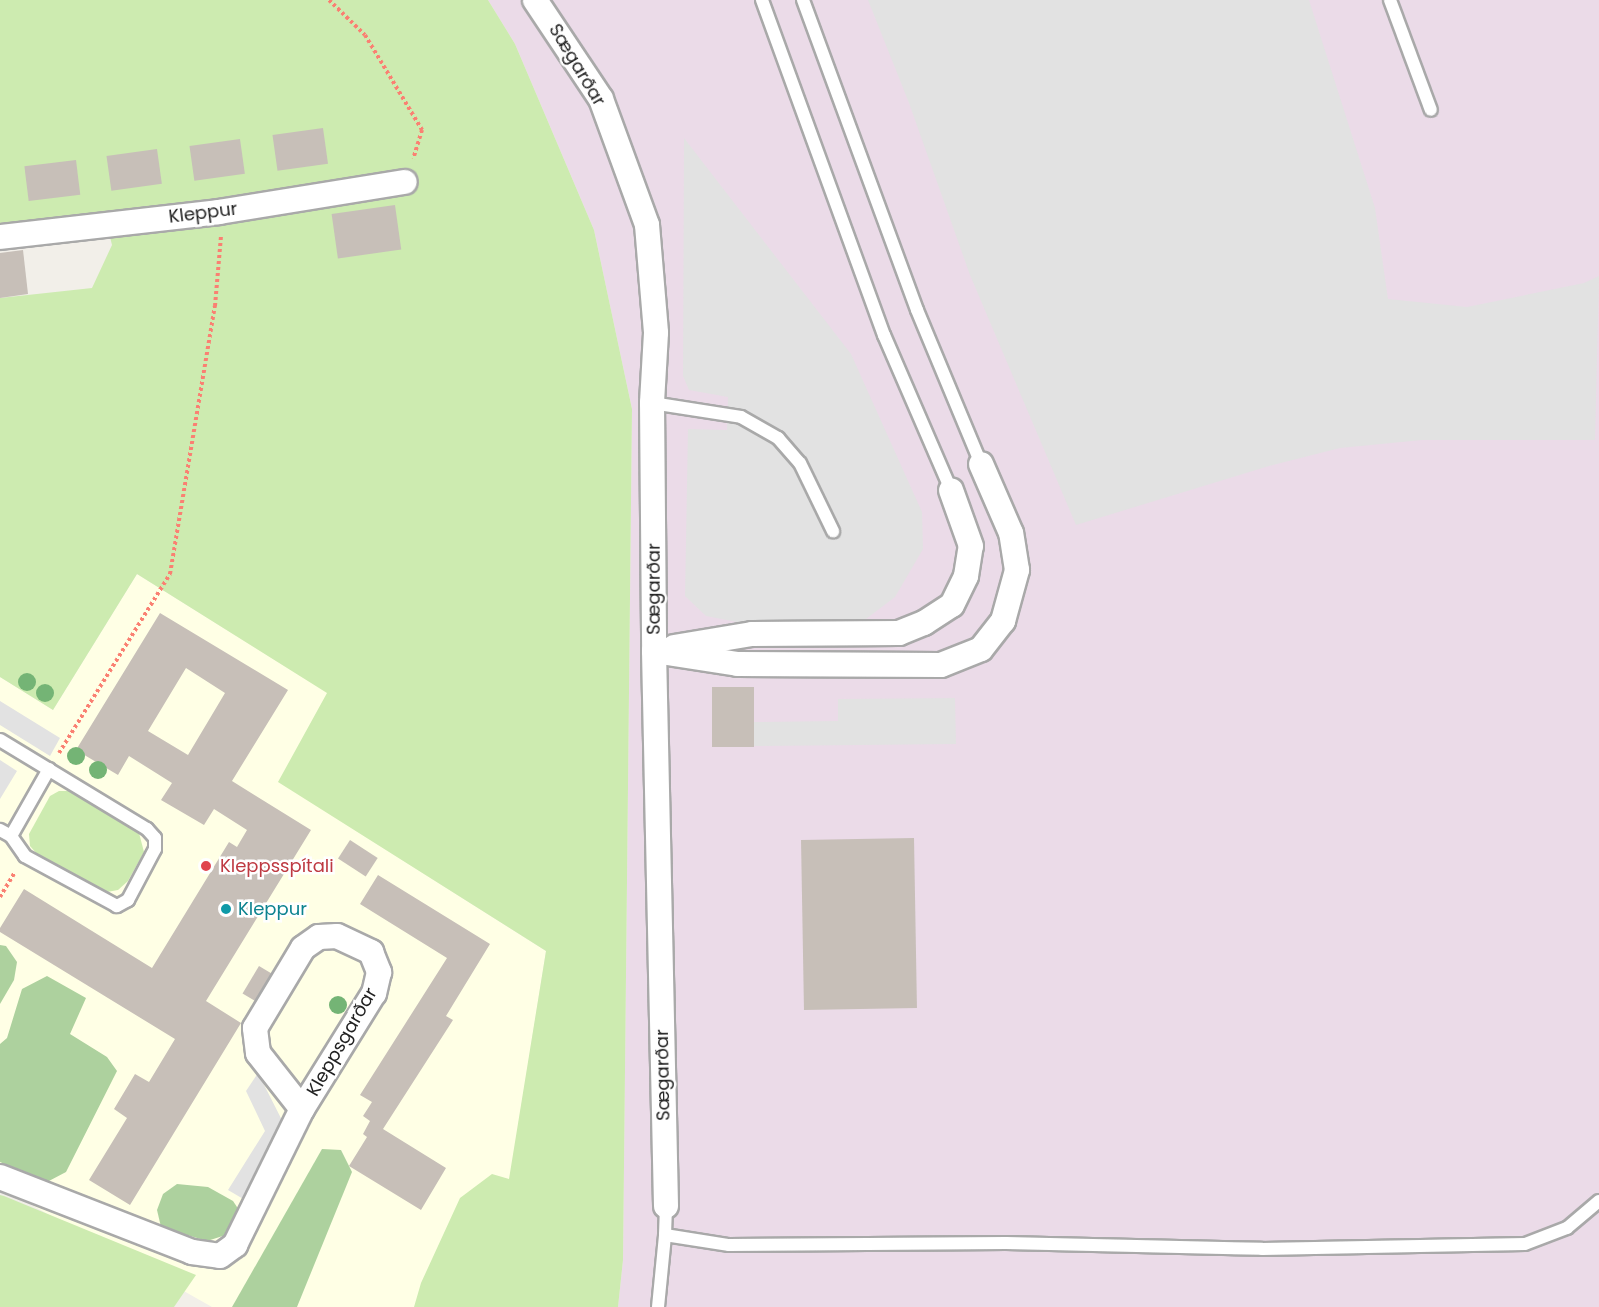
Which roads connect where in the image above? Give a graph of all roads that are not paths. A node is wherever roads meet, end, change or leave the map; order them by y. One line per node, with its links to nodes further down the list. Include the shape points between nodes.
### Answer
1 (536, 0): 8 (street, Sægarðar, via 601,99 647,225 656,333)
2 (762, 0): 10 (lane, via 884,335)
3 (803, 0): 9 (lane, via 917,310)
4 (1390, 0): 5 (lane)
5 (1431, 110)
6 (405, 182): 7 (street, Kleppur, via 219,212)
7 (0, 237)
8 (652, 403): 11 (lane, via 741,417 778,438 800,463); 12 (street, Sægarðar)
9 (981, 464): 12 (street, via 1011,533 1017,570 1003,621 981,649 941,665 738,664)
10 (951, 490): 12 (street, via 971,546 966,576 952,605 924,623 899,633 752,634)
11 (833, 531)
12 (654, 651): 19 (street, Sægarðar)
13 (0, 740): 14 (lane)
14 (49, 769): 15 (lane); 15 (lane, via 147,829 155,838 155,849 128,900 117,906 25,856)
15 (5, 833)
16 (302, 1109): 16 (street, Kleppsgarðar, via 374,993 377,982 379,972 371,952 337,936 319,937 303,948 255,1028 258,1053); 17 (street, Kleppsgarðar, via 235,1245 220,1256 192,1252)
17 (0, 1178)
18 (1599, 1201): 20 (lane, via 1567,1228 1526,1244 1262,1249 1006,1243 729,1245)
19 (666, 1206): 20 (lane)
20 (665, 1235): 21 (lane)
21 (658, 1307)

